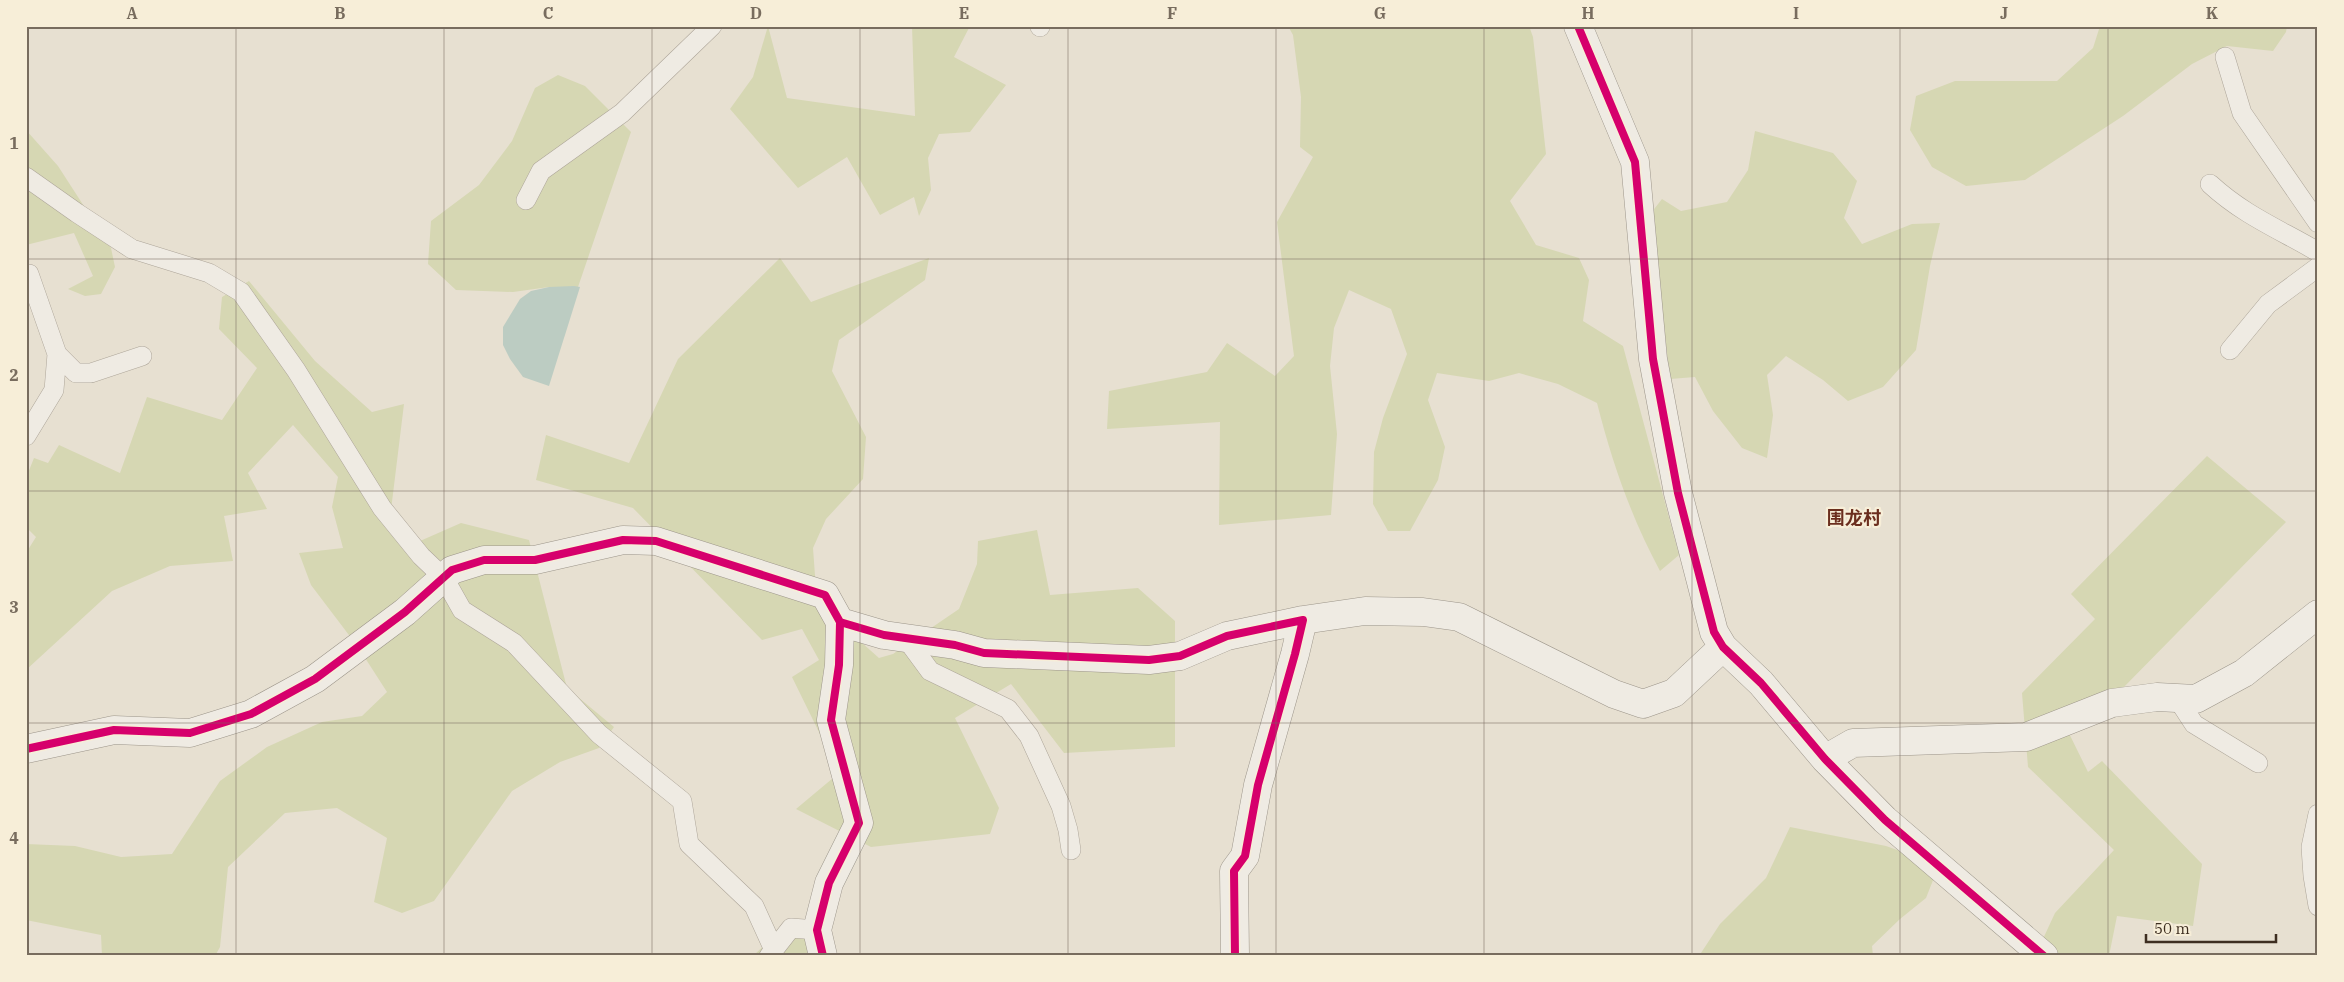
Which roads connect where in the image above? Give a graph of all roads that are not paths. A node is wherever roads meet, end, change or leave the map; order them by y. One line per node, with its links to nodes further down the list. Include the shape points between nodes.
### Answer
1 (712, 26): 6 (street, via 622,113 541,171)
2 (1578, 26): 20 (street, via 1635,162 1653,359 1678,493 1714,632)
3 (2225, 57): 7 (street, via 2242,113)
4 (26, 177): 15 (street, via 132,249 209,273 241,292 296,370 382,508 421,556)
5 (2210, 184): 8 (street, via 2246,213)
6 (526, 200)
7 (2318, 223)
8 (2318, 252)
9 (2318, 267): 11 (street, via 2268,304)
10 (26, 274): 12 (street, via 29,274)
11 (2230, 350)
12 (57, 354): 13 (street, via 76,373 91,373); 14 (street, via 54,390)
13 (142, 356)
14 (26, 436)
15 (448, 574): 18 (street, via 484,560 535,560 623,540 656,541 824,595); 22 (street, via 405,612 315,679 251,714 190,733 114,730); 29 (street, via 462,610 514,643 599,734 682,800 689,844 754,906)
16 (2318, 614): 21 (street, via 2244,673 2196,699)
17 (1303, 620): 19 (street, via 1227,636 1180,656 1149,660 984,653); 20 (street, via 1366,611 1424,612 1459,617 1614,694 1643,704 1674,693); 30 (street, via 1258,785 1245,856 1234,871)
18 (840, 622): 19 (street); 28 (street, via 839,665 831,720 859,823 829,884)
19 (905, 638): 26 (street, via 930,671 1008,709 1029,736 1057,798)
20 (1723, 647): 23 (street, via 1761,682)
21 (2177, 698): 23 (street, via 2157,697 2112,703 2026,737 1853,743); 24 (street, via 2194,724)
22 (26, 748)
23 (1825, 760): 31 (street, via 1885,820)
24 (2258, 763)
25 (2318, 814): 27 (street, via 2311,847)
26 (1071, 850)
27 (2318, 906)
28 (820, 943): 29 (street, via 791,928)
29 (772, 953)
30 (1235, 956)
31 (2044, 956)

